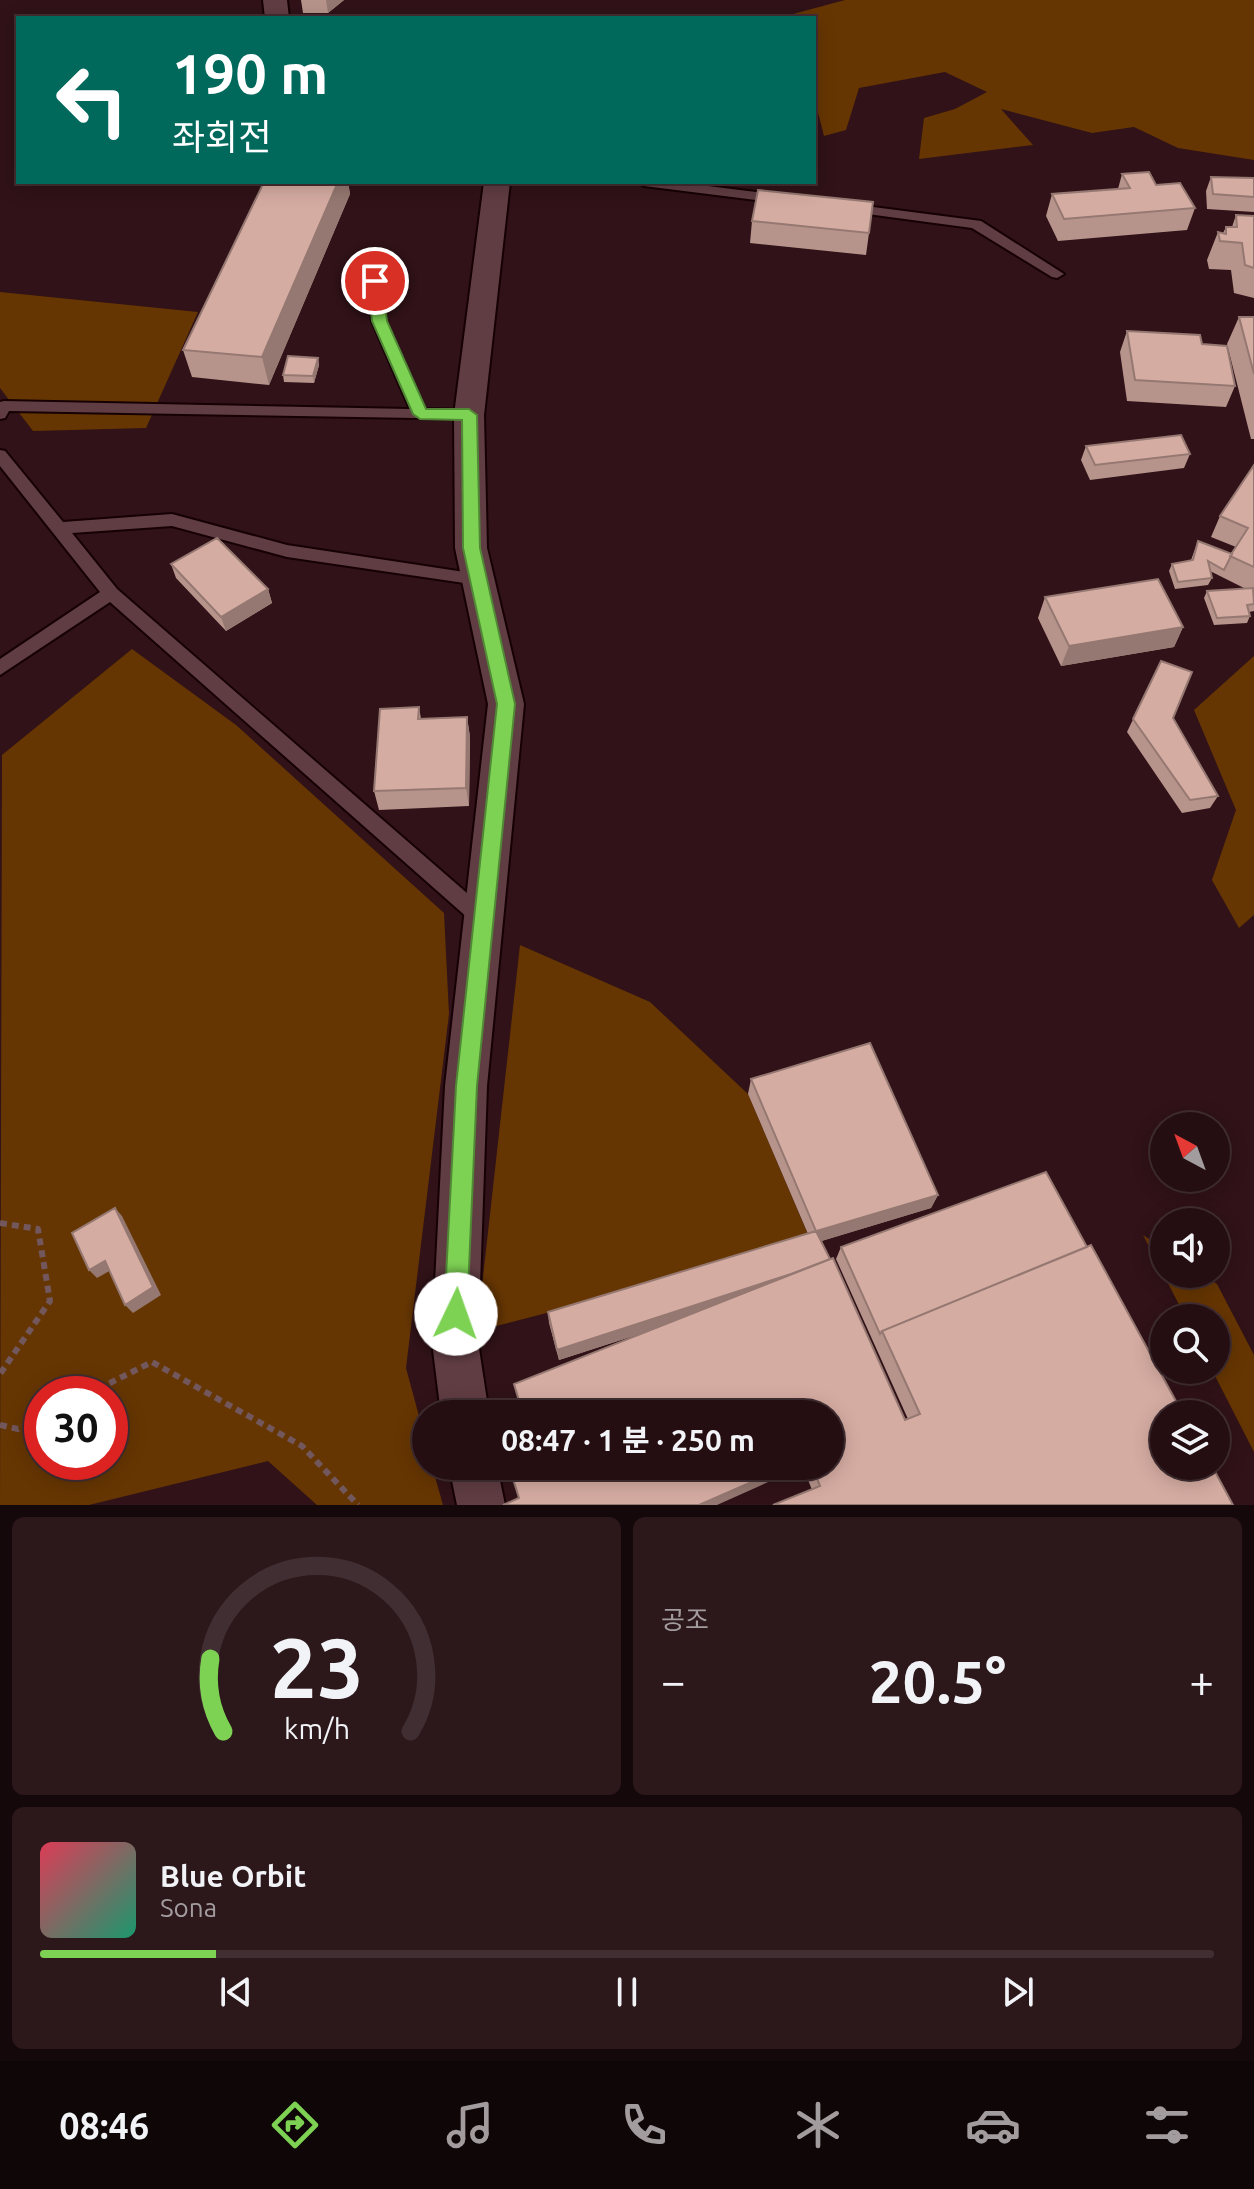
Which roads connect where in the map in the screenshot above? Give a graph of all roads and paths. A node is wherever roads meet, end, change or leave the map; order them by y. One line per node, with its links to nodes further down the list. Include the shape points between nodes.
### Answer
1 (497, 184): 9 (street)
2 (660, 184): 3 (lane)
3 (802, 202)
4 (834, 206): 5 (lane, via 976,224)
5 (1057, 274)
6 (375, 281): 8 (lane, via 379,321)
7 (1, 408): 8 (lane)
8 (420, 414): 9 (lane)
9 (469, 415): 12 (street, via 471,548)
10 (0, 455): 11 (lane)
11 (59, 528): 12 (lane, via 172,520 287,551); 13 (lane)
12 (478, 579): 15 (street, via 506,704)
13 (111, 593): 14 (lane); 15 (lane)
14 (0, 668)
15 (485, 921): 19 (street, via 466,1086 455,1327)
16 (0, 1223): 17 (path, via 38,1229 50,1301)
17 (0, 1374)
18 (124, 1376): 23 (path, via 152,1362 302,1446)
19 (463, 1400)
20 (0, 1425): 21 (path)
21 (24, 1426)
22 (476, 1480): 24 (street)
23 (358, 1505)
24 (481, 1505)

